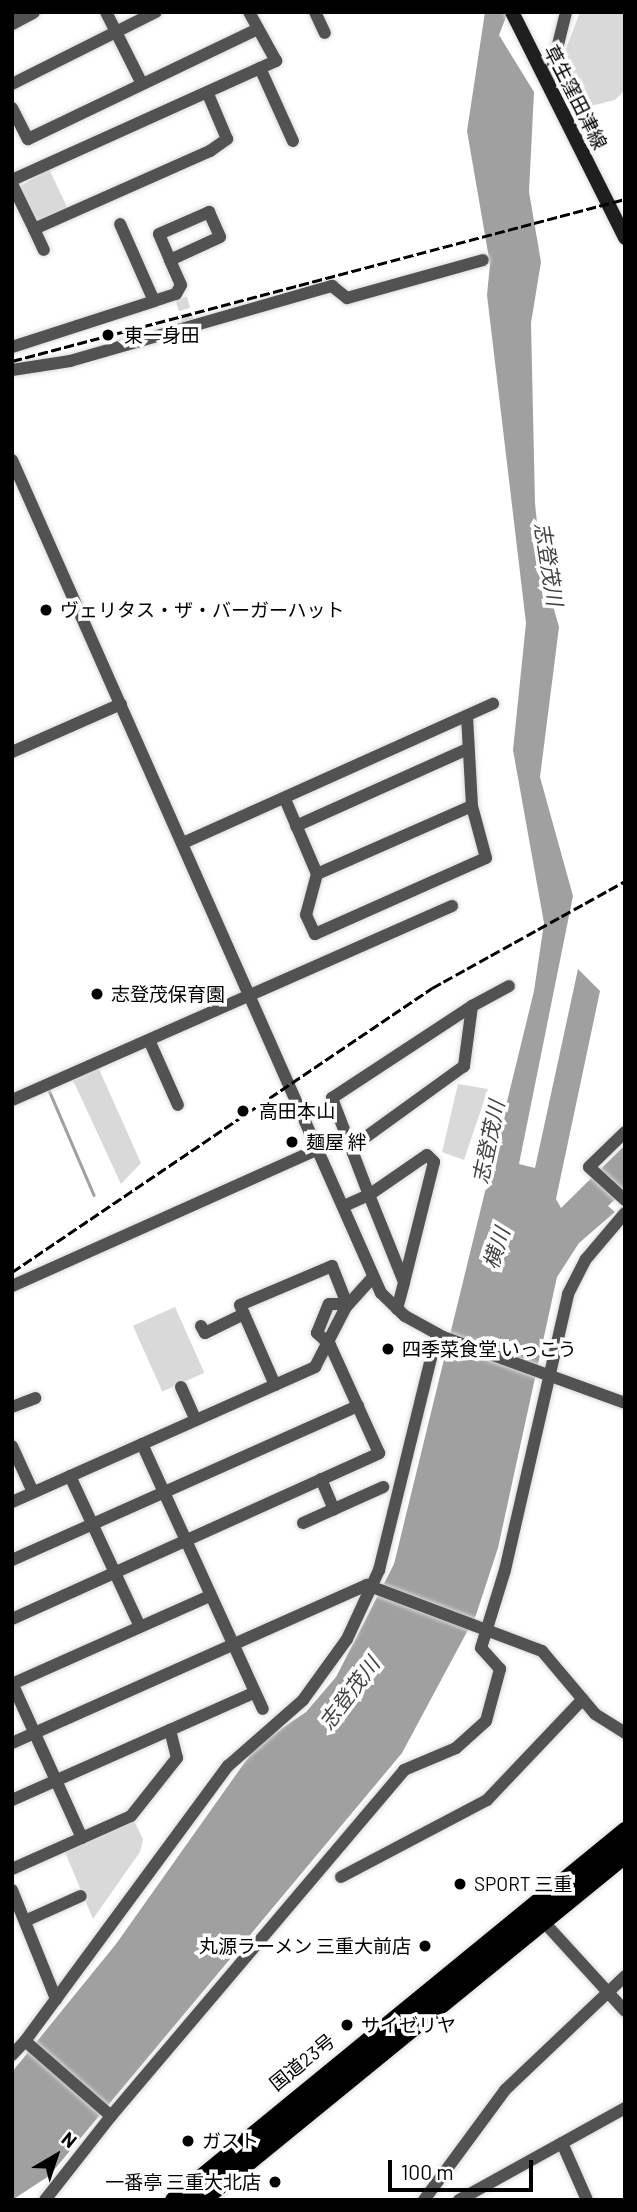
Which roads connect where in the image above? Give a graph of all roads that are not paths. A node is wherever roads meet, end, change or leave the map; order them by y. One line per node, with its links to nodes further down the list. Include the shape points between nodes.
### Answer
1 (33, 12): 8 (street)
2 (106, 12): 10 (street)
3 (156, 12): 10 (street)
4 (249, 12): 9 (street)
5 (315, 12): 11 (street)
6 (512, 12): 15 (main road, 草生窪田津線)
7 (566, 12): 15 (street)
8 (12, 23)
9 (258, 29): 12 (street, via 276,61); 14 (street)
10 (116, 32): 13 (street); 14 (street)
11 (325, 33)
12 (260, 68): 16 (street); 18 (street)
13 (12, 84)
14 (142, 84): 17 (street, via 27,139)
15 (548, 85): 22 (main road, 草生窪田津線)
16 (208, 94): 19 (street); 21 (street, via 227,139)
17 (12, 108)
18 (293, 141)
19 (12, 182): 21 (street)
20 (120, 224): 26 (street)
21 (34, 229): 23 (street)
22 (625, 238)
23 (44, 250)
24 (170, 260): 24 (street, via 159,234 209,212 220,237); 26 (street, via 181,285 179,296)
25 (483, 260): 29 (street, via 347,298 332,286)
26 (154, 302): 27 (street, via 57,329)
27 (44, 339): 28 (street); 29 (street)
28 (12, 348)
29 (50, 362): 30 (street)
30 (12, 370)
31 (12, 460): 32 (street)
32 (121, 704): 36 (street); 40 (street)
33 (493, 704): 34 (street)
34 (467, 717): 35 (street); 37 (street)
35 (465, 750): 38 (street); 39 (street)
36 (12, 752)
37 (285, 799): 39 (street); 40 (street)
38 (472, 806): 41 (street); 41 (street, via 486,858 315,934 306,915)
39 (296, 825): 41 (street)
40 (183, 843): 44 (street)
41 (317, 874)
42 (452, 906): 44 (street)
43 (509, 986): 45 (street)
44 (250, 995): 46 (street); 51 (street)
45 (472, 1006): 50 (street, via 464,1066); 50 (street, via 455,1011 332,1098)
46 (149, 1040): 47 (street); 48 (street)
47 (12, 1100)
48 (178, 1105)
49 (625, 1132): 53 (street, via 589,1167)
50 (352, 1147): 52 (street)
51 (318, 1149): 54 (street); 58 (street)
52 (369, 1195): 54 (street); 57 (street); 57 (street, via 427,1155 434,1162)
53 (625, 1200)
54 (344, 1206): 56 (street)
55 (625, 1213): 65 (street, via 575,1274)
56 (373, 1277): 59 (street); 60 (street)
57 (404, 1282): 60 (street)
58 (12, 1286)
59 (347, 1304): 61 (street, via 332,1266 240,1306); 64 (street); 64 (street, via 335,1301 320,1317 319,1339)
60 (397, 1309): 63 (street)
61 (244, 1314): 62 (street); 66 (street)
62 (210, 1332)
63 (440, 1335): 65 (street); 87 (street)
64 (330, 1345): 66 (street, via 315,1367); 70 (street)
65 (547, 1375): 69 (street); 91 (street)
66 (275, 1385): 72 (street)
67 (181, 1387): 72 (street)
68 (35, 1398): 71 (street)
69 (625, 1403)
70 (358, 1406): 76 (street, via 379,1453); 79 (street)
71 (12, 1407)
72 (196, 1420): 73 (street)
73 (142, 1444): 75 (street); 79 (street)
74 (12, 1446): 78 (street)
75 (70, 1476): 78 (street); 83 (street)
76 (321, 1479): 81 (street); 84 (street)
77 (383, 1487): 81 (street)
78 (33, 1492): 80 (street)
79 (163, 1493): 83 (street); 84 (street)
80 (12, 1502)
81 (334, 1509): 82 (street)
82 (303, 1523)
83 (93, 1524): 85 (street); 86 (street)
84 (185, 1541): 86 (street); 88 (street)
85 (12, 1560)
86 (115, 1573): 89 (street); 90 (street)
87 (376, 1586): 91 (street); 92 (street); 114 (street, via 315,1688 228,1766)
88 (209, 1596): 90 (street); 92 (street)
89 (12, 1619)
90 (140, 1628): 93 (street)
91 (487, 1629): 95 (street, via 542,1651); 119 (street, via 481,1648 500,1669 486,1721 456,1748 404,1770)
92 (231, 1645): 94 (street); 98 (street)
93 (12, 1684): 98 (street)
94 (253, 1693): 96 (street); 97 (street)
95 (583, 1699): 99 (street); 107 (street, via 487,1800)
96 (263, 1709)
97 (170, 1730): 101 (street); 104 (street, via 177,1758 131,1816)
98 (35, 1733): 100 (street); 101 (street)
99 (625, 1734)
100 (12, 1743)
101 (56, 1781): 102 (street); 104 (street)
102 (12, 1800)
103 (625, 1830): 122 (highway, 国道23号)
104 (82, 1838): 106 (street)
105 (625, 1853): 110 (highway, 国道23号)
106 (12, 1869)
107 (341, 1877)
108 (12, 1890): 111 (street)
109 (81, 1896): 111 (street)
110 (542, 1920): 113 (street); 123 (highway, 国道23号)
111 (26, 1921): 114 (street)
112 (625, 1976): 113 (street)
113 (608, 1994): 115 (street); 124 (street, via 505,2090)
114 (56, 1999): 116 (street)
115 (625, 2011)
116 (27, 2042): 117 (street); 119 (street)
117 (12, 2055)
118 (625, 2108): 120 (street)
119 (110, 2113): 121 (street)
120 (562, 2143): 125 (street); 126 (street)
121 (45, 2200)
122 (174, 2200)
123 (200, 2200)
124 (424, 2200)
125 (459, 2200)
126 (587, 2200)

